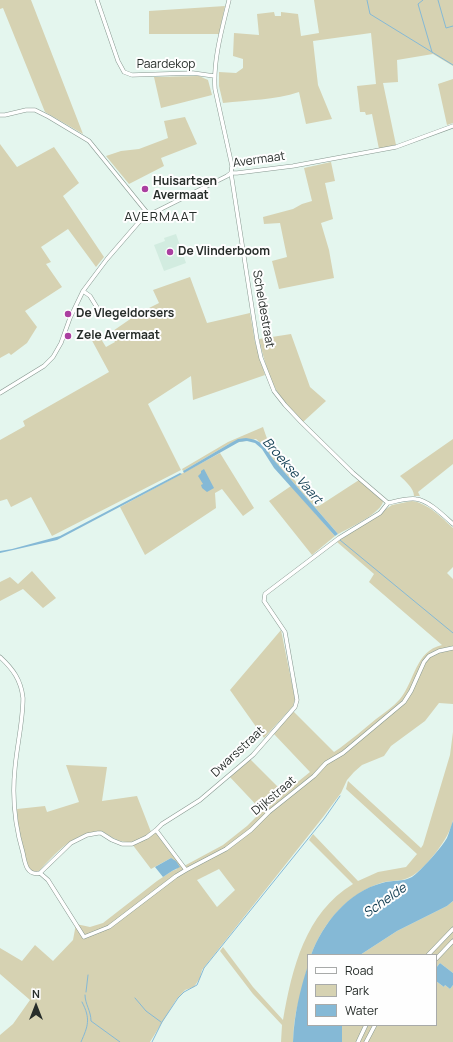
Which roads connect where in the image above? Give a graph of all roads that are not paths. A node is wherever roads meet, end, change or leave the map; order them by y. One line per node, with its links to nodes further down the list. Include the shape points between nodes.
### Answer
1 (97, 0): 3 (street, Paardekop, via 118,62 124,72 132,75 193,73)
2 (229, 0): 3 (street, Scheldestraat)
3 (214, 76): 6 (street, Scheldestraat)
4 (0, 114): 7 (street, via 35,110 89,141)
5 (453, 126): 6 (street, Avermaat, via 396,147 294,166)
6 (231, 173): 7 (street, Avermaat); 11 (street, Scheldestraat, via 257,340 274,391 302,422)
7 (149, 215): 8 (street, Avermaat, via 107,259)
8 (83, 290): 9 (street); 10 (street, Avermaat, via 53,357 44,366)
9 (98, 309)
10 (0, 393)
11 (388, 503): 12 (street, via 410,499 422,500); 15 (street, Dwarsstraat, via 380,512 339,538 266,594 264,600 287,638 298,697 296,705 253,755 200,800)
12 (453, 524)
13 (453, 648): 16 (street, Dijkstraat, via 439,650 429,656 408,697 390,715 343,753 326,763 236,841 215,856)
14 (0, 657): 17 (street, via 16,673 22,691 23,705 14,770 15,813 25,864 34,874)
15 (156, 830): 16 (street); 17 (street, Dwarsstraat, via 132,844 122,844 98,833 82,837 71,843)
16 (186, 870): 17 (street, Dijkstraat, via 109,927 84,937 48,880)
17 (40, 873)
18 (453, 929): 20 (street)
19 (453, 941): 21 (street)
20 (429, 954)
21 (437, 958)
22 (366, 1026): 24 (street)
23 (374, 1026): 25 (street)
24 (358, 1042)
25 (366, 1042)

